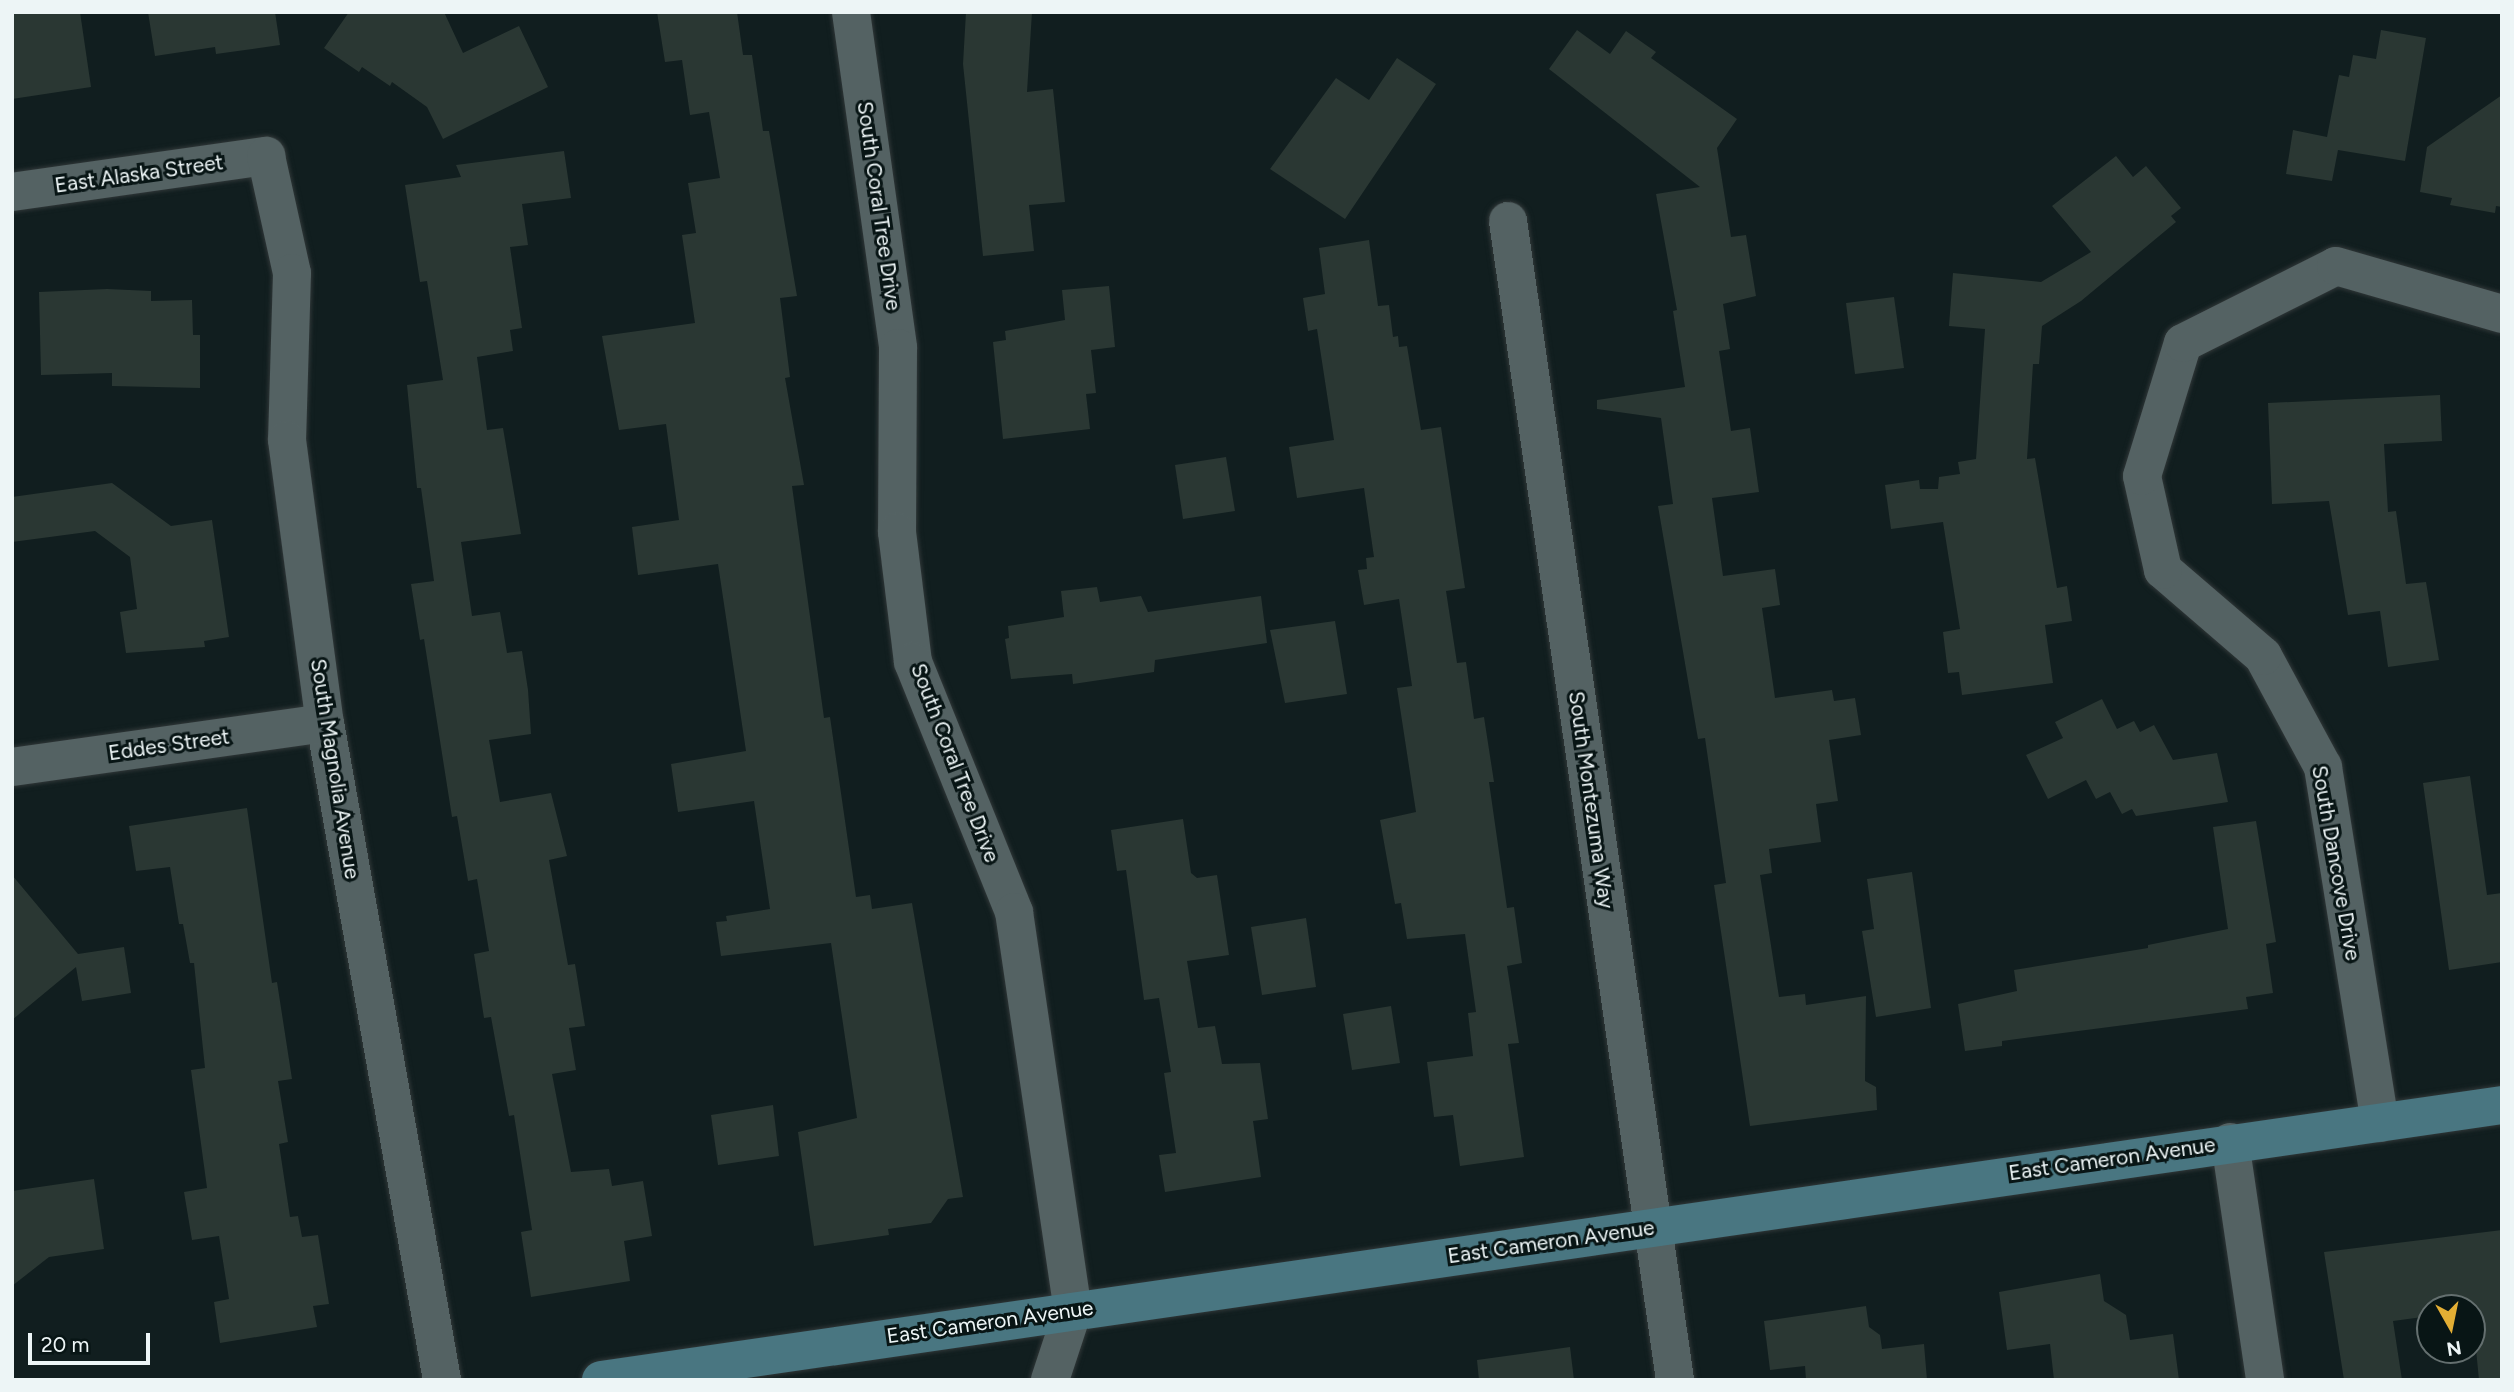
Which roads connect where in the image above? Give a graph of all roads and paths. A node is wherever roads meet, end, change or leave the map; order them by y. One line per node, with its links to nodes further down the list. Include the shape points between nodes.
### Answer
1 (851, 12): 12 (street, South Coral Tree Drive, via 898,348 897,532 913,662 1014,912)
2 (266, 156): 3 (street, East Alaska Street); 6 (street, South Magnolia Avenue, via 292,273 287,440)
3 (12, 192)
4 (1508, 221): 11 (street, South Montezuma Way)
5 (2502, 314): 9 (street, South Dancove Drive, via 2336,266 2182,343 2142,476 2163,570 2263,656 2323,767)
6 (325, 723): 7 (street, Eddes Street); 13 (street, South Magnolia Avenue)
7 (12, 767)
8 (2502, 1105): 9 (main road, East Cameron Avenue)
9 (2380, 1122): 10 (main road, East Cameron Avenue)
10 (2230, 1142): 11 (main road, East Cameron Avenue); 17 (street)
11 (1652, 1227): 12 (main road, East Cameron Avenue); 16 (street, South Montezuma Way)
12 (1073, 1310): 14 (main road, East Cameron Avenue); 15 (street, South Coral Tree Drive)
13 (442, 1380)
14 (601, 1380)
15 (1050, 1380)
16 (1675, 1380)
17 (2265, 1380)

